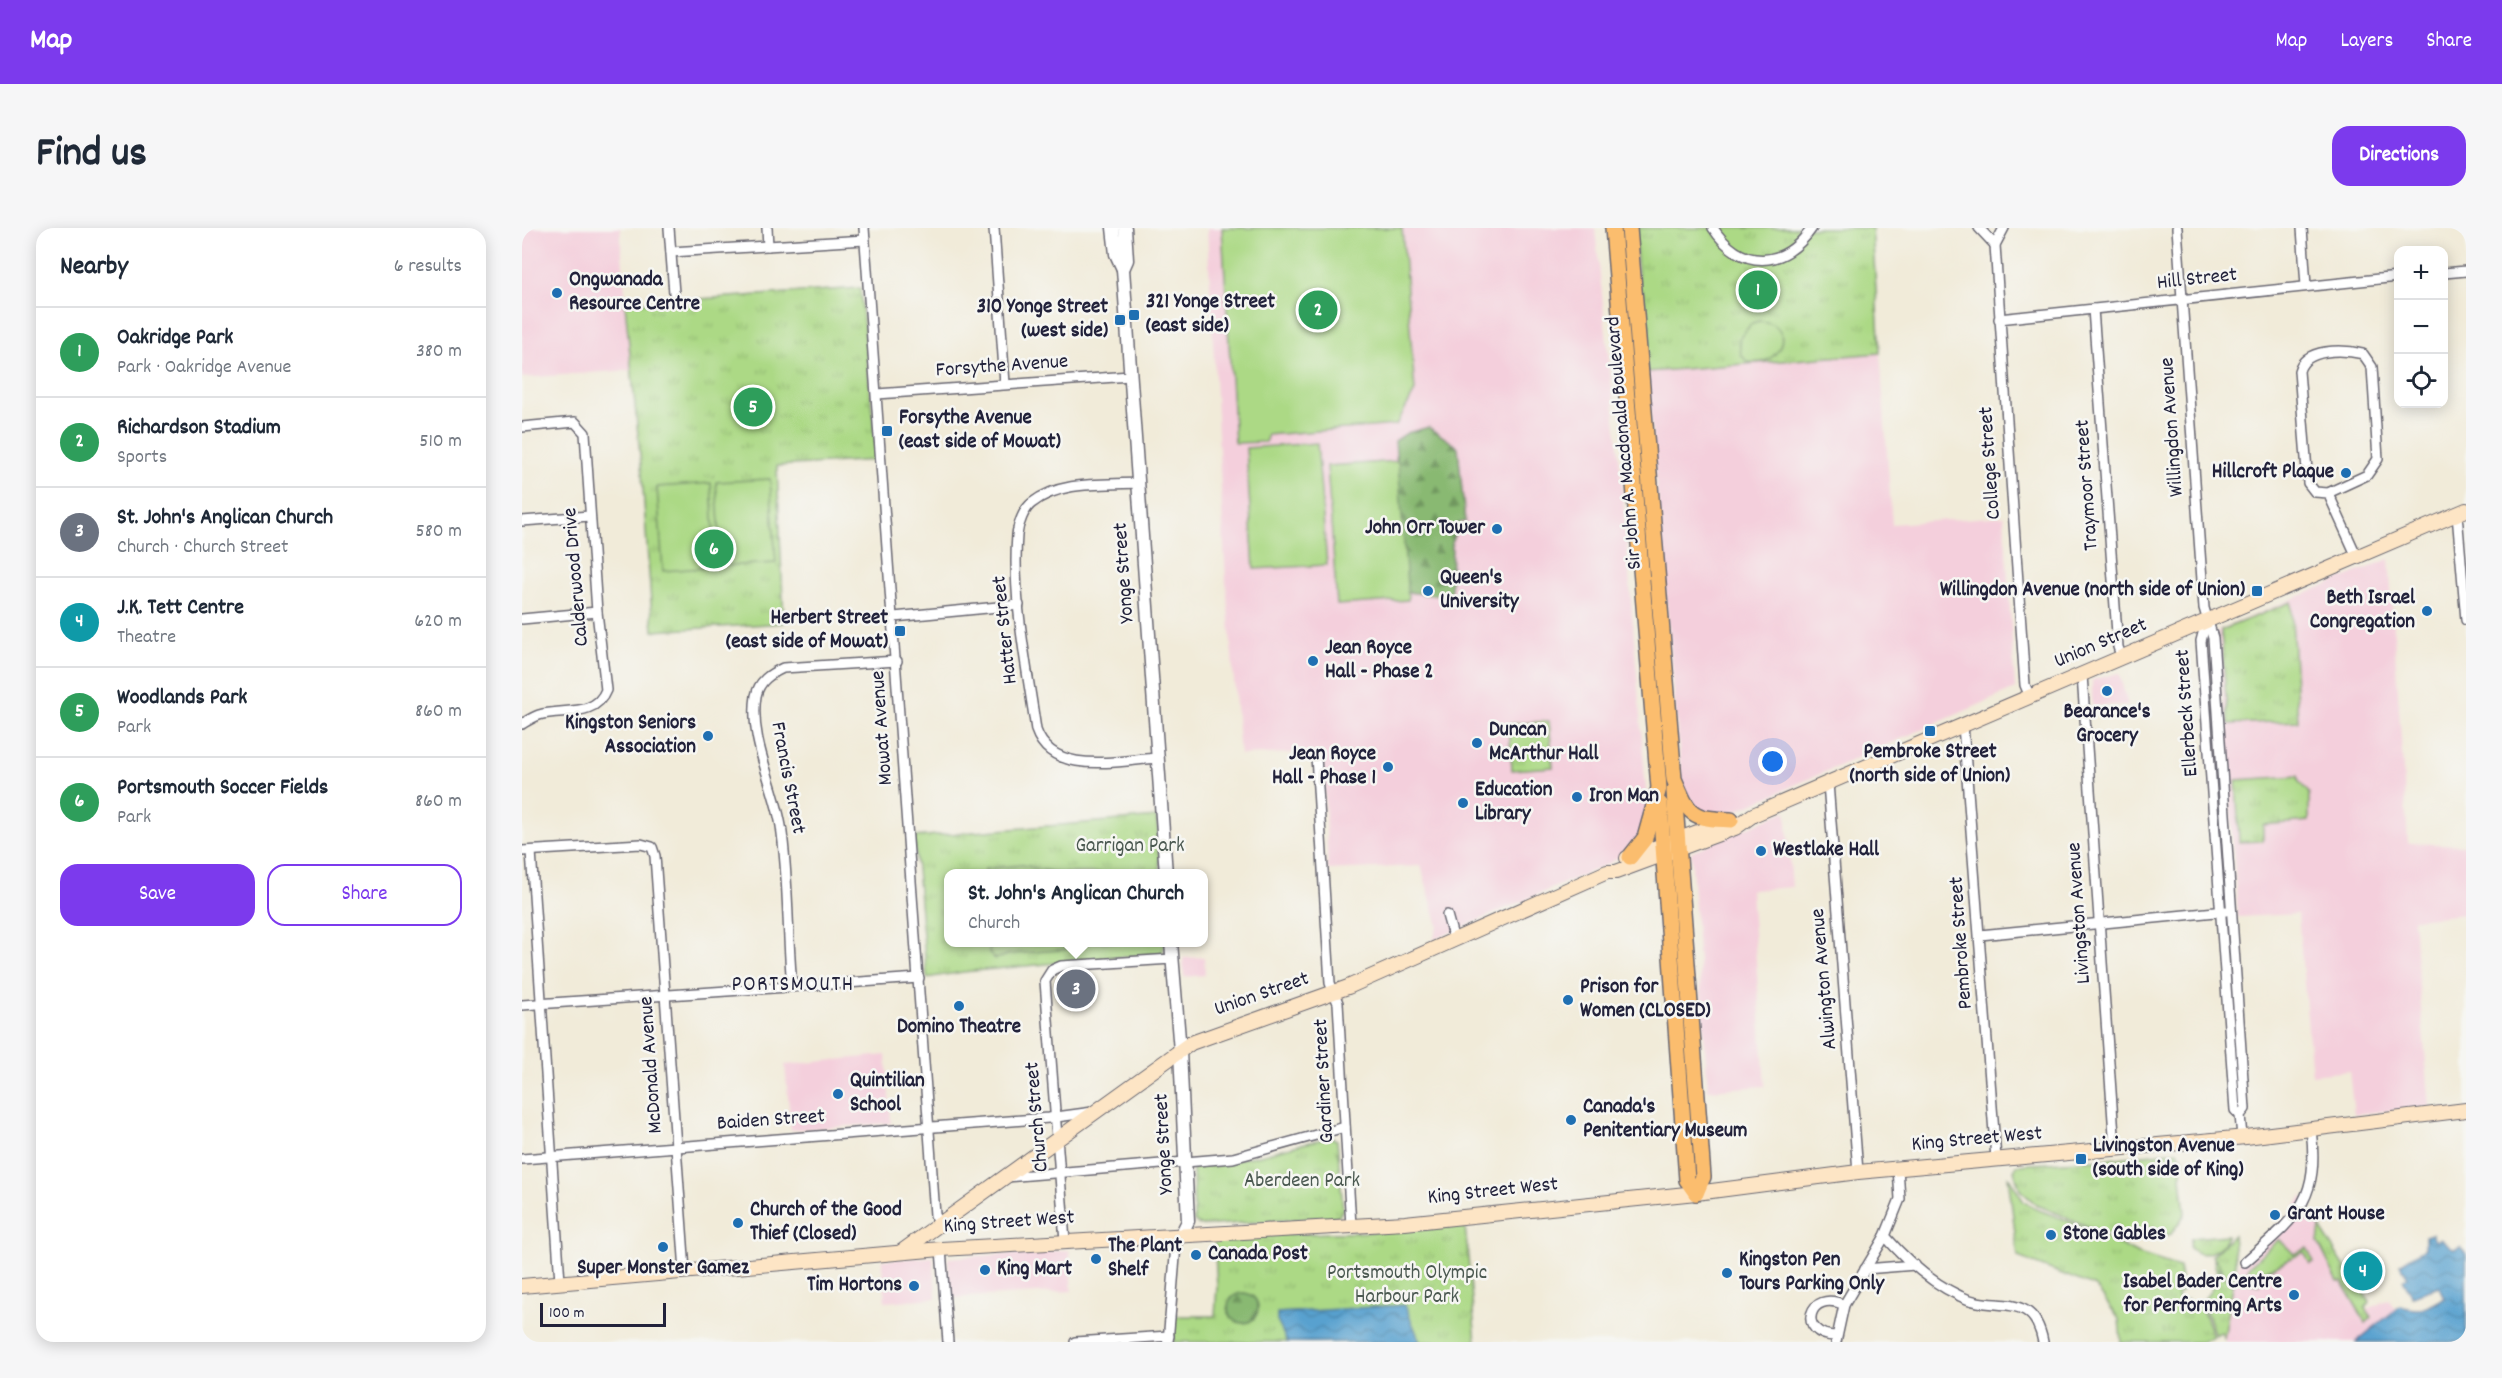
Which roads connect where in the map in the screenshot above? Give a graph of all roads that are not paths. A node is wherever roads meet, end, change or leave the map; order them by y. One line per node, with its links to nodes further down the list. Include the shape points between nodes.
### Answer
1 (669, 228): 18 (street)
2 (767, 228): 17 (street)
3 (864, 228): 15 (street, Mowat Avenue)
4 (994, 228): 29 (street)
5 (1113, 228): 19 (street, Yonge Street, via 1116,254)
6 (1125, 228): 19 (street, Yonge Street, via 1127,260)
7 (1613, 228): 54 (main road, Sir John A. Macdonald Boulevard)
8 (1629, 228): 52 (main road, Sir John A. Macdonald Boulevard)
9 (1713, 228): 10 (street, via 1722,241 1741,255 1767,259 1792,252)
10 (1812, 228)
11 (1979, 228): 16 (street)
12 (2004, 228): 16 (street)
13 (2177, 228): 25 (street, Willingdon Avenue)
14 (2302, 228): 23 (street)
15 (865, 240): 17 (street); 30 (street, Mowat Avenue)
16 (1995, 245): 27 (street, College Street)
17 (768, 246): 18 (street)
18 (671, 252): 24 (street)
19 (1123, 269): 28 (street, Yonge Street)
20 (2466, 271): 21 (street)
21 (2448, 273)
22 (2394, 277): 23 (street, Hill Street)
23 (2306, 286): 25 (street, Hill Street)
24 (674, 293)
25 (2182, 300): 26 (street, Hill Street); 43 (street, Willingdon Avenue)
26 (2094, 309): 27 (street, Hill Street); 44 (street, Traymoor Street, via 2118,648)
27 (1999, 319): 47 (street, College Street, via 2025,685)
28 (1130, 376): 29 (street, Forsythe Avenue); 32 (street, Yonge Street)
29 (1005, 384): 30 (street, Forsythe Avenue)
30 (877, 394): 40 (street, Mowat Avenue)
31 (522, 427): 35 (street, Calderwood Drive, via 575,422 585,433)
32 (1138, 483): 38 (street, Hatter Street, via 1059,488 1031,503 1017,533); 51 (street, Yonge Street)
33 (2328, 493): 33 (street, via 2315,492 2308,483 2299,371 2305,358 2312,355 2352,351 2363,354 2372,367 2378,459 2367,475); 37 (street)
34 (2462, 512): 37 (main road, Union Street); 42 (street)
35 (590, 516): 36 (street); 39 (street, Calderwood Drive)
36 (522, 521)
37 (2357, 557): 43 (main road, Union Street)
38 (1019, 605): 40 (street); 51 (street, Hatter Street, via 1035,730 1048,750 1070,761)
39 (597, 612): 41 (street); 48 (street, Calderwood Drive, via 606,690 602,700 590,708 538,715)
40 (894, 617): 45 (street, Mowat Avenue)
41 (522, 619)
42 (2466, 620)
43 (2206, 622): 44 (main road, Union Street); 63 (street, Ellerbeck Street, via 2213,638); 64 (street, Ellerbeck Street, via 2201,638)
44 (2122, 658): 46 (main road, Union Street)
45 (897, 661): 71 (street, Mowat Avenue); 72 (street, Francis Street, via 783,668 760,684 756,696 759,740 781,828)
46 (2082, 675): 47 (main road, Union Street); 66 (street, Livingston Avenue)
47 (2030, 697): 49 (main road, Union Street)
48 (522, 724)
49 (1963, 725): 53 (main road, Union Street); 67 (street, Pembroke Street)
50 (1316, 756): 73 (street, Gardiner Street, via 1330,983)
51 (1158, 758): 61 (street, Yonge Street)
52 (1674, 779): 56 (main road, via 1684,804 1702,820); 57 (main road)
53 (1828, 783): 55 (main road, Union Street); 95 (street, Alwington Avenue)
54 (1659, 788): 58 (main road); 60 (main road, via 1646,838)
55 (1753, 816): 56 (main road, Union Street); 57 (main road, Union Street, via 1735,828)
56 (1731, 820): 57 (main road, Union Street)
57 (1679, 843): 58 (main road, Union Street); 97 (main road, via 1703,1178)
58 (1663, 849): 60 (main road, Union Street); 62 (main road, Union Street, via 1616,872); 97 (main road, via 1687,1180)
59 (526, 851): 74 (street, McDonald Avenue, via 641,844 652,847); 75 (street)
60 (1629, 857): 62 (main road, Union Street)
61 (1166, 869)
62 (1607, 872): 68 (main road, Union Street)
63 (2232, 910): 64 (street); 80 (street, Ellerbeck Street, via 2245,1109)
64 (2220, 911): 66 (street); 80 (street, Ellerbeck Street, via 2235,1110)
65 (1447, 915): 68 (street)
66 (2098, 923): 67 (street); 88 (street, Livingston Avenue)
67 (1980, 935): 91 (street, Pembroke Street)
68 (1454, 940): 73 (main road, Union Street)
69 (1171, 947): 70 (street, Yonge Street)
70 (1172, 959): 77 (street, Yonge Street); 81 (street, Church Street, via 1061,966 1052,970 1046,981)
71 (919, 978): 72 (street); 82 (street, Mowat Avenue)
72 (792, 986): 74 (street)
73 (1334, 992): 77 (main road, Union Street, via 1206,1037); 83 (street, Gardiner Street, via 1338,1003)
74 (665, 996): 75 (street); 87 (street, McDonald Avenue)
75 (541, 1004): 76 (street); 89 (street)
76 (522, 1005)
77 (1180, 1050): 79 (main road, Union Street); 92 (street, Yonge Street)
78 (2466, 1110): 84 (main road, King Street West)
79 (1094, 1112): 81 (street, Baiden Street); 86 (main road, Union Street)
80 (2241, 1115): 85 (street, Ellerbeck Street)
81 (1055, 1117): 82 (street, Baiden Street); 86 (street, Church Street)
82 (930, 1127): 87 (street, Baiden Street); 99 (street, Mowat Avenue, via 936,1215)
83 (1345, 1127): 92 (street, via 1233,1158); 100 (street, Gardiner Street)
84 (2311, 1129): 85 (main road, King Street West); 106 (street, via 2314,1167 2310,1188 2291,1220)
85 (2242, 1137): 88 (main road, King Street West)
86 (1058, 1139): 94 (street, Church Street); 96 (main road, Union Street)
87 (677, 1146): 89 (street, Baiden Street); 109 (street, McDonald Avenue)
88 (2115, 1149): 91 (main road, King Street West)
89 (552, 1156): 90 (street, Baiden Street); 110 (street)
90 (522, 1159)
91 (1996, 1159): 93 (main road, King Street West)
92 (1185, 1162): 94 (street); 101 (street, Yonge Street, via 1188,1221)
93 (1898, 1168): 95 (main road, King Street West); 102 (street, via 1898,1208)
94 (1061, 1171): 96 (street); 103 (street, Church Street)
95 (1858, 1172): 97 (main road, King Street West)
96 (1006, 1177): 98 (main road, Union Street)
97 (1696, 1193): 100 (main road, King Street West)
98 (960, 1210): 99 (main road, Union Street); 104 (main road, Union Street, via 945,1229)
99 (940, 1224): 105 (main road, Union Street)
100 (1351, 1226): 101 (main road, King Street West)
101 (1182, 1233): 103 (main road, King Street West); 113 (street, Yonge Street, via 1176,1245)
102 (1885, 1236): 107 (street); 108 (street)
103 (1065, 1241): 104 (main road, King Street West)
104 (941, 1249): 105 (main road, King Street West); 115 (street)
105 (900, 1252): 109 (main road, King Street West)
106 (2245, 1262)
107 (1915, 1265): 108 (street); 117 (street, via 1960,1297 2023,1308 2034,1317)
108 (1865, 1269): 112 (street)
109 (685, 1271): 110 (main road, King Street West)
110 (560, 1282): 111 (main road, King Street West)
111 (522, 1286)
112 (1844, 1305): 114 (street); 114 (street, via 1826,1301 1817,1304 1812,1312 1815,1330)
113 (1168, 1339): 116 (street)
114 (1836, 1339)
115 (948, 1342)
116 (1075, 1342)
117 (2043, 1342)

